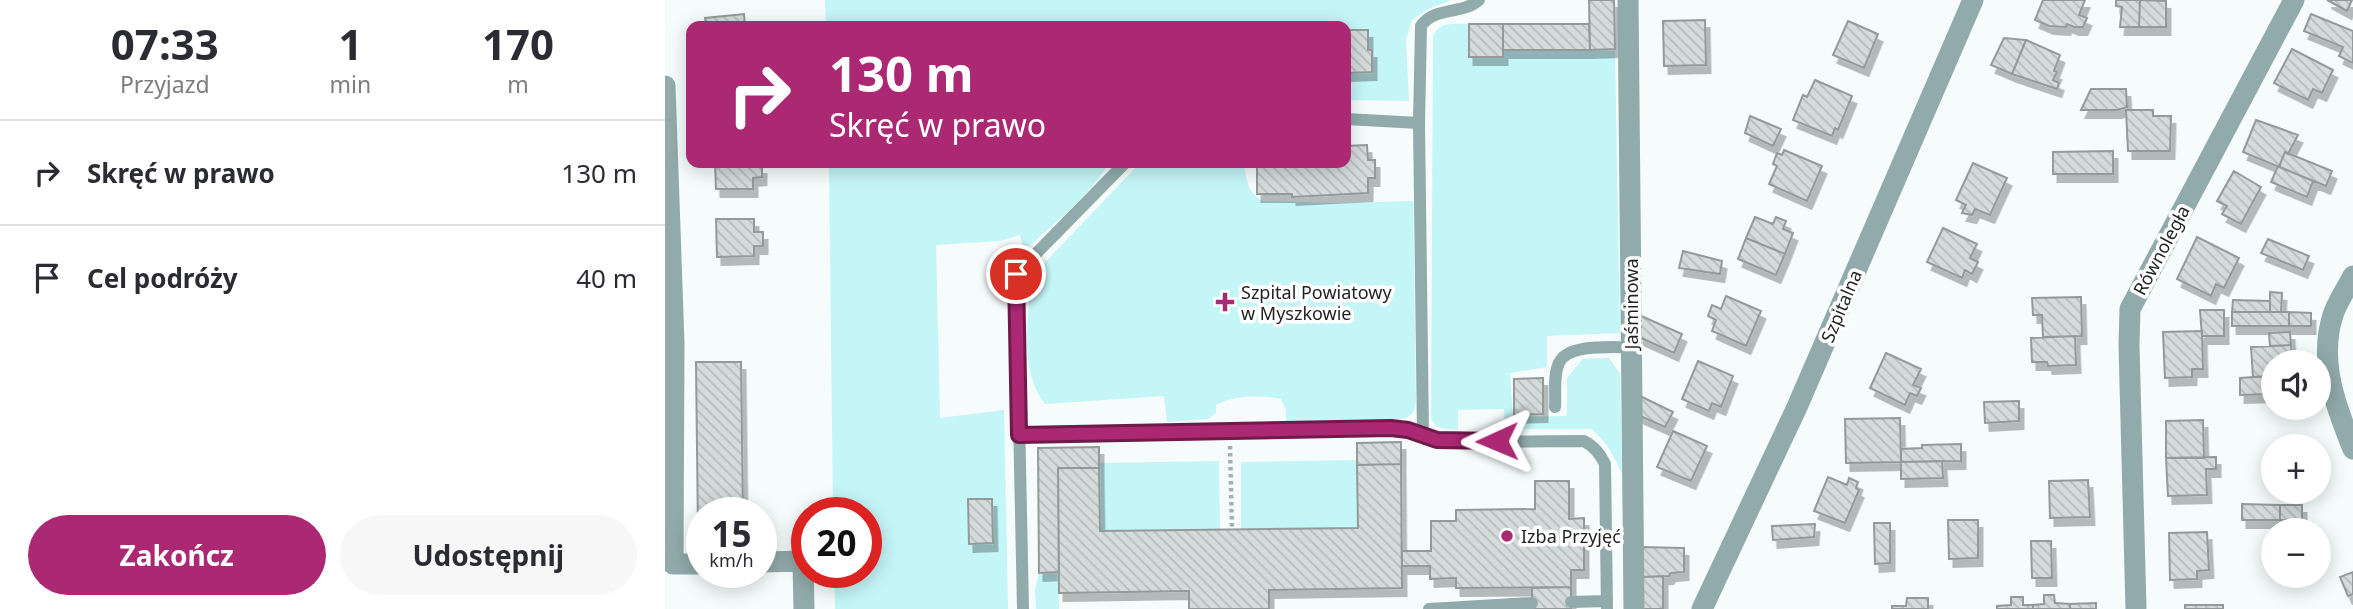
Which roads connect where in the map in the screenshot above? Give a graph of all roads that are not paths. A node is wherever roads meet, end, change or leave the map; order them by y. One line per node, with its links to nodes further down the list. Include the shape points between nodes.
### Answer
1 (1479, 0): 7 (lane, via 1465,9 1432,15 1421,26)
2 (1628, 0): 11 (street, Jaśminowa)
3 (1973, 0): 25 (street, Szpitalna, via 1797,407)
4 (2294, 0): 26 (street, Równoległa, via 2130,309)
5 (665, 86): 10 (street)
6 (1351, 119): 7 (lane)
7 (1419, 123): 14 (lane)
8 (1120, 168): 13 (lane, via 1016,274)
9 (2353, 276): 15 (street, via 2333,315 2327,358 2335,407)
10 (669, 343): 17 (street)
11 (1632, 347): 12 (lane, via 1565,354 1557,371); 24 (street, Jaśminowa)
12 (1555, 407)
13 (1019, 435): 14 (lane, via 1391,428); 22 (lane)
14 (1423, 435): 20 (lane, via 1445,442 1574,440 1593,446 1605,464)
15 (2353, 449)
16 (777, 562): 21 (street, via 803,561)
17 (669, 564)
18 (1571, 602): 20 (lane)
19 (1532, 603): 23 (lane)
20 (1607, 605)
21 (804, 609)
22 (1023, 609)
23 (1429, 609)
24 (1633, 609)
25 (1702, 609)
26 (2136, 609)

